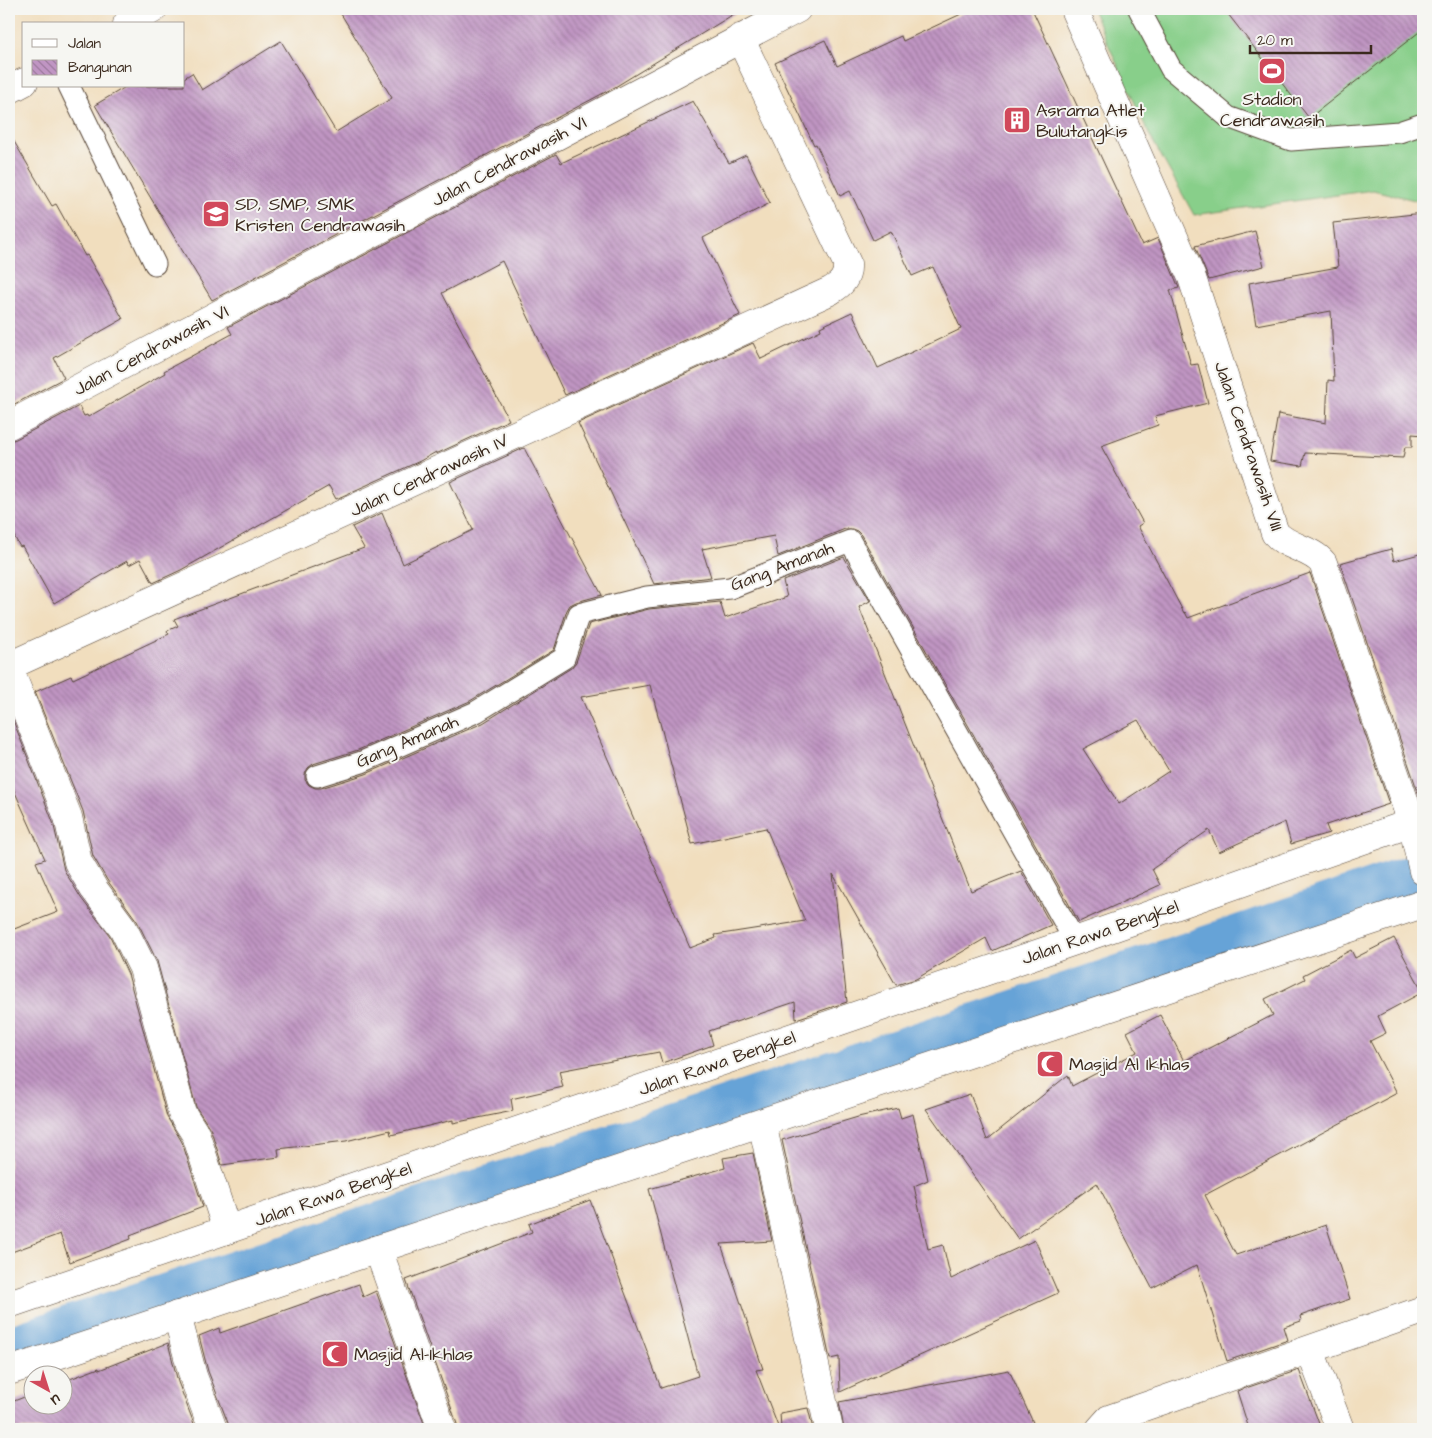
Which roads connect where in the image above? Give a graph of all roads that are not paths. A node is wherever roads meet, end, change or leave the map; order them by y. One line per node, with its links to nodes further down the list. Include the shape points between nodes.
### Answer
1 (153, 9): 5 (street)
2 (797, 9): 6 (street, Jalan Cendrawasih VI)
3 (1074, 9): 15 (street, Jalan Cendrawasih VIII, via 1192,278 1275,532 1281,539 1324,563)
4 (1139, 9): 10 (lane, via 1171,69 1228,117 1291,140 1399,132)
5 (130, 22)
6 (740, 38): 12 (street, Jalan Cendrawasih VI); 13 (street, Jalan Cendrawasih IV, via 847,263 846,279 840,285)
7 (22, 83): 9 (street)
8 (70, 88): 11 (lane)
9 (9, 90)
10 (1423, 124)
11 (155, 264)
12 (9, 425)
13 (9, 667): 20 (street, via 68,817 78,862 123,928 143,968 182,1113 196,1135)
14 (317, 776): 18 (lane, Gang Amanah, via 362,762 476,712 564,658 579,614 647,597 730,588 850,541)
15 (1417, 827): 16 (street, Jalan Cendrawasih VIII); 18 (street, Jalan Rawa Bengkel)
16 (1423, 871)
17 (1423, 904): 19 (street)
18 (1075, 941): 20 (street, Jalan Rawa Bengkel)
19 (762, 1123): 21 (street); 29 (street)
20 (227, 1230): 22 (street, Jalan Rawa Bengkel)
21 (378, 1249): 24 (street); 28 (street)
22 (9, 1304)
23 (1423, 1310): 25 (street)
24 (177, 1315): 26 (street); 27 (street, via 193,1376)
25 (1310, 1350): 30 (street, via 1109,1419); 31 (street)
26 (9, 1371)
27 (213, 1429)
28 (442, 1429)
29 (830, 1429)
30 (1100, 1429)
31 (1340, 1429)

